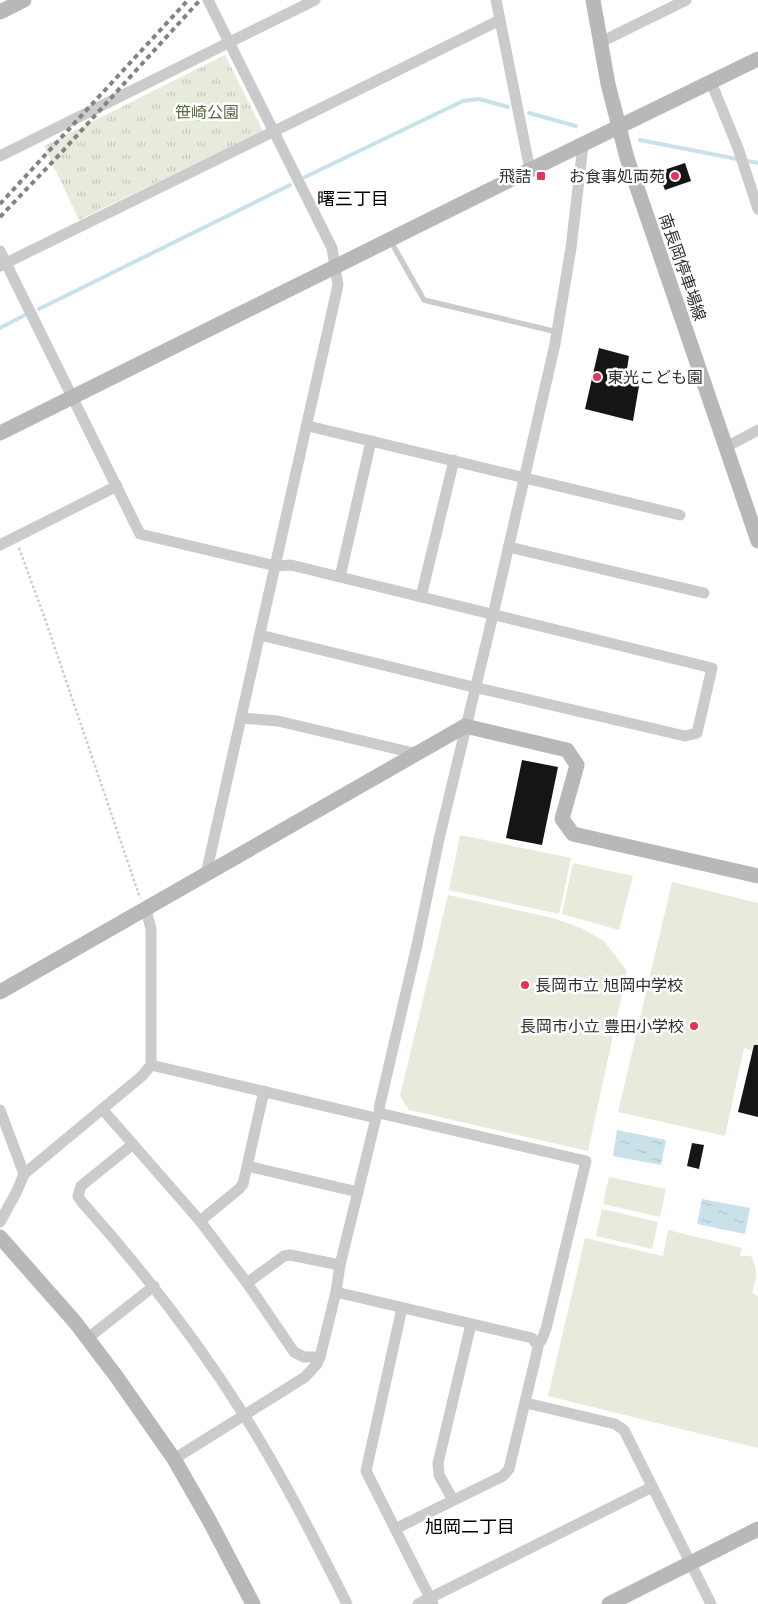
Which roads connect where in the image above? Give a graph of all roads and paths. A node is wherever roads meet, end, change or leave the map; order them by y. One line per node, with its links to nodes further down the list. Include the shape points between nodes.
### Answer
1 (24, 0): 7 (street)
2 (208, 0): 9 (street)
3 (315, 0): 9 (street)
4 (496, 0): 8 (street)
5 (593, 0): 10 (street, 南長岡停車場線)
6 (686, 0): 10 (street)
7 (0, 12)
8 (500, 20): 14 (street); 17 (street)
9 (229, 43): 14 (street); 16 (street)
10 (599, 43): 13 (street, 南長岡停車場線)
11 (758, 60): 12 (street)
12 (711, 82): 13 (street); 18 (street)
13 (618, 128): 15 (street); 29 (street, 南長岡停車場線)
14 (273, 132): 21 (street); 22 (street, via 332,248)
15 (583, 145): 17 (street); 23 (street)
16 (0, 156)
17 (530, 170): 19 (street)
18 (758, 209)
19 (390, 240): 22 (street); 23 (lane, via 424,300)
20 (0, 251): 21 (street)
21 (3, 265): 24 (street)
22 (336, 266): 24 (street); 25 (street, via 338,285)
23 (557, 332): 31 (street)
24 (73, 397): 27 (street); 32 (street)
25 (308, 426): 28 (street); 38 (street)
26 (758, 430): 29 (street)
27 (0, 433)
28 (371, 441): 30 (street); 39 (street)
29 (726, 447): 35 (street, 南長岡停車場線)
30 (454, 460): 31 (street); 41 (street)
31 (524, 477): 33 (street); 37 (street)
32 (117, 486): 34 (street); 38 (street, via 140,534)
33 (680, 515)
34 (15, 538): 36 (street); 50 (path)
35 (758, 541)
36 (0, 546)
37 (508, 547): 40 (street); 42 (street)
38 (276, 566): 39 (street, via 290,565); 43 (street)
39 (340, 577): 41 (street)
40 (704, 594)
41 (421, 597): 42 (street)
42 (493, 615): 44 (street); 44 (street, via 712,668 697,733 686,736)
43 (260, 635): 44 (street); 45 (street)
44 (475, 687): 46 (street)
45 (242, 718): 47 (street, via 278,721); 48 (street)
46 (465, 726): 47 (street); 49 (street, via 567,750 577,765 562,819 573,834); 56 (street)
47 (418, 754): 48 (street)
48 (206, 874): 50 (street)
49 (758, 876)
50 (146, 910): 51 (street); 52 (street, via 151,929)
51 (0, 992)
52 (151, 1065): 53 (street); 55 (street)
53 (264, 1091): 56 (street); 58 (street)
54 (0, 1110): 59 (street)
55 (103, 1110): 57 (street); 59 (street)
56 (377, 1115): 60 (street); 71 (street, via 586,1161 546,1329)
57 (133, 1144): 61 (street); 66 (street, via 81,1186 78,1196)
58 (247, 1166): 60 (street); 61 (street, via 239,1189)
59 (24, 1174): 62 (street)
60 (358, 1192): 64 (street)
61 (200, 1220): 65 (street)
62 (0, 1222)
63 (0, 1237): 70 (street)
64 (340, 1265): 65 (street, via 284,1256); 67 (street)
65 (247, 1283): 72 (street, via 294,1352 304,1357)
66 (154, 1286): 70 (street); 74 (street)
67 (336, 1292): 68 (street); 72 (street)
68 (402, 1308): 69 (street); 78 (street, via 366,1471)
69 (472, 1324): 71 (street, via 532,1338); 77 (street, via 438,1462 439,1476)
70 (88, 1338): 75 (street)
71 (537, 1344): 73 (street)
72 (320, 1356): 74 (street, via 305,1377)
73 (526, 1403): 76 (street, via 620,1427); 77 (street, via 507,1473)
74 (244, 1415): 75 (street); 83 (street)
75 (174, 1459): 82 (street)
76 (652, 1487): 80 (street); 81 (street)
77 (453, 1500): 78 (street)
78 (395, 1529): 81 (street)
79 (758, 1529): 80 (street)
80 (690, 1563): 85 (street); 86 (street)
81 (431, 1601): 84 (street)
82 (253, 1604)
83 (347, 1604)
84 (418, 1604)
85 (609, 1604)
86 (711, 1604)

